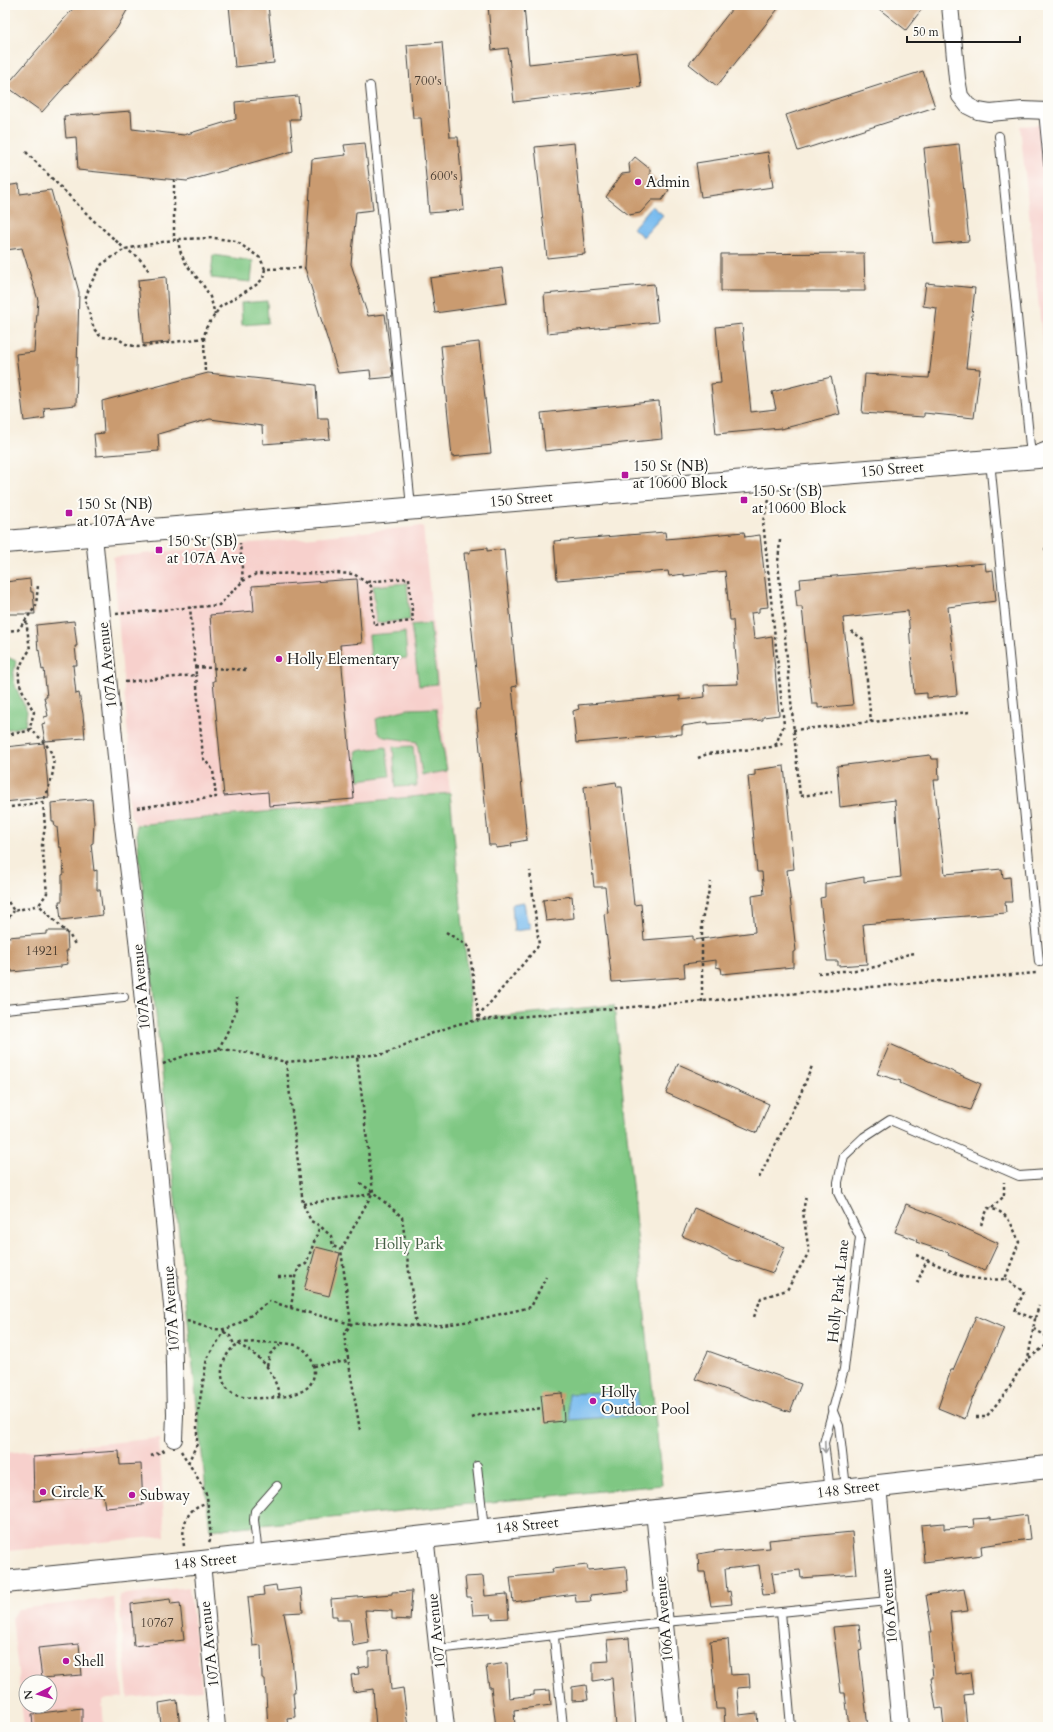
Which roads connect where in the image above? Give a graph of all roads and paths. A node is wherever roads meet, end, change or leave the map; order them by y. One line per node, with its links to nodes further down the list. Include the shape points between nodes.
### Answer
1 (950, 5): 3 (street, via 960,96 968,106 990,113)
2 (370, 86): 19 (lane)
3 (1046, 111): 6 (lane)
4 (999, 136): 16 (lane)
5 (26, 152): 9 (path, via 92,219)
6 (1048, 163)
7 (174, 179): 8 (path)
8 (176, 239): 9 (path); 11 (path, via 214,238 236,241 260,258); 13 (path, via 188,269 208,293)
9 (126, 249): 12 (path, via 137,256); 14 (path, via 102,264 91,282 85,299 94,329 101,337 117,338 138,347)
10 (305, 268): 11 (path)
11 (265, 269): 13 (path, via 263,279 220,307)
12 (149, 271)
13 (215, 315): 14 (path, via 206,328)
14 (204, 338): 15 (path)
15 (205, 374)
16 (1041, 457): 17 (main road, 150 Street)
17 (990, 461): 19 (main road, 150 Street); 61 (lane)
18 (769, 500): 46 (path, via 763,521 784,725)
19 (411, 508): 20 (main road, 150 Street)
20 (94, 536): 22 (main road, 150 Street); 116 (street, 107A Avenue, via 137,939 173,1316)
21 (780, 540): 43 (path, via 778,563)
22 (5, 542)
23 (240, 543): 26 (path)
24 (1044, 549): 25 (path)
25 (1048, 549)
26 (243, 581): 27 (path, via 256,574 336,572 354,574); 29 (path, via 219,605)
27 (366, 582): 27 (path, via 371,586 374,625 413,621 409,578)
28 (38, 585): 33 (path, via 36,606)
29 (190, 607): 30 (path); 36 (path)
30 (166, 609): 31 (path); 32 (path)
31 (113, 614)
32 (167, 614)
33 (26, 620): 34 (path, via 18,630); 42 (path, via 30,650 22,660 18,676 21,690 34,712)
34 (5, 631)
35 (850, 631): 41 (path, via 863,638)
36 (195, 666): 37 (path); 38 (path)
37 (247, 670)
38 (196, 675): 39 (path); 51 (path, via 203,758 213,770 216,797)
39 (125, 682)
40 (970, 712): 41 (path)
41 (872, 722): 43 (path)
42 (30, 728): 44 (path, via 29,732); 49 (path, via 52,755 53,770)
43 (793, 730): 48 (path, via 800,796)
44 (5, 735)
45 (786, 743): 46 (path)
46 (775, 746): 47 (path, via 707,754)
47 (698, 758)
48 (832, 792)
49 (44, 802): 50 (path); 55 (path, via 45,827 42,845 47,893)
50 (5, 808)
51 (137, 808)
52 (530, 871): 68 (path, via 538,944)
53 (711, 882): 66 (path, via 702,920)
54 (5, 897): 56 (path)
55 (39, 905): 56 (path); 59 (path, via 70,936)
56 (14, 911): 57 (path)
57 (5, 922)
58 (446, 932): 68 (path, via 469,947)
59 (76, 946)
60 (916, 954): 63 (path, via 902,955 876,967)
61 (1039, 962)
62 (1040, 972): 66 (path)
63 (818, 973)
64 (124, 997): 67 (lane)
65 (237, 997): 70 (path, via 231,1022)
66 (702, 1002): 69 (path)
67 (5, 1009)
68 (478, 1017): 69 (path)
69 (479, 1020): 71 (path, via 430,1034 384,1054)
70 (218, 1049): 72 (path); 73 (path, via 192,1053)
71 (357, 1056): 72 (path); 79 (path)
72 (286, 1062): 81 (path)
73 (159, 1065)
74 (812, 1066): 77 (path, via 801,1094)
75 (1006, 1170): 76 (lane, Holly Park Lane, via 1019,1176); 82 (path, via 1004,1196); 112 (lane, Holly Park Lane, via 890,1120 864,1137 844,1156 838,1193 860,1237 844,1369)
76 (1048, 1174)
77 (759, 1178)
78 (360, 1184): 79 (path)
79 (373, 1192): 81 (path); 85 (path); 99 (path, via 402,1216)
80 (806, 1195): 95 (path, via 803,1212 809,1252 787,1290 761,1298)
81 (303, 1204): 83 (path, via 311,1221)
82 (992, 1208): 84 (path, via 988,1208); 91 (path, via 1010,1220 1019,1242)
83 (320, 1226): 85 (path, via 331,1236 333,1246); 89 (path, via 306,1264 299,1267)
84 (981, 1226)
85 (341, 1250): 98 (path)
86 (916, 1254): 87 (path)
87 (927, 1260): 91 (path, via 964,1277); 92 (path)
88 (278, 1277): 89 (path)
89 (295, 1277): 94 (path)
90 (546, 1277): 99 (path, via 531,1307 471,1321)
91 (1005, 1279): 96 (path, via 1024,1292 1015,1311)
92 (917, 1283)
93 (1039, 1306): 96 (path)
94 (290, 1308): 98 (path); 101 (path, via 270,1301)
95 (754, 1317)
96 (1035, 1319): 100 (path)
97 (186, 1321): 101 (path)
98 (350, 1324): 99 (path); 107 (path, via 344,1334)
99 (416, 1326)
100 (1034, 1329): 102 (path); 106 (path)
101 (224, 1330): 105 (path); 117 (path, via 207,1358 197,1418 197,1444)
102 (1048, 1337)
103 (282, 1344): 105 (path, via 247,1342); 108 (path, via 299,1346 311,1357); 109 (path, via 270,1354)
104 (1048, 1344): 106 (path)
105 (236, 1345): 109 (path, via 263,1360); 110 (path, via 226,1354 221,1368 222,1378 228,1389 244,1398)
106 (1028, 1358): 113 (path, via 1008,1390 986,1417)
107 (348, 1361): 108 (path); 115 (path)
108 (314, 1366): 110 (path, via 314,1376 306,1390)
109 (267, 1367): 110 (path)
110 (280, 1397)
111 (543, 1408): 114 (path)
112 (832, 1408): 122 (lane, via 839,1426); 122 (lane, Holly Park Lane, one-way to 122, via 824,1443)
113 (976, 1417)
114 (472, 1418)
115 (360, 1430)
116 (174, 1438): 117 (path)
117 (188, 1463): 123 (path, via 207,1496)
118 (477, 1466): 125 (lane)
119 (1048, 1467): 120 (main road, 148 Street)
120 (878, 1485): 122 (main road, 148 Street); 131 (street, 106 Avenue)
121 (277, 1486): 128 (lane, via 255,1511)
122 (838, 1490): 124 (main road, 148 Street)
123 (207, 1503): 127 (path, via 192,1510 185,1520); 129 (path, via 211,1538)
124 (654, 1511): 125 (main road, 148 Street); 133 (street, 106A Avenue)
125 (484, 1529): 126 (main road, 148 Street)
126 (426, 1536): 128 (main road, 148 Street); 135 (street, 107 Avenue)
127 (185, 1548)
128 (258, 1555): 129 (main road, 148 Street)
129 (202, 1562): 130 (main road, 148 Street); 136 (street, 107A Avenue)
130 (5, 1582)
131 (888, 1601): 132 (lane); 141 (street, 106 Avenue)
132 (780, 1612): 133 (lane); 140 (lane)
133 (664, 1622): 134 (lane); 139 (street, 106A Avenue)
134 (554, 1637): 135 (lane); 138 (lane)
135 (438, 1649): 137 (street, 107 Avenue)
136 (217, 1727)
137 (446, 1727)
138 (562, 1727)
139 (674, 1727)
140 (791, 1727)
141 (900, 1727)

